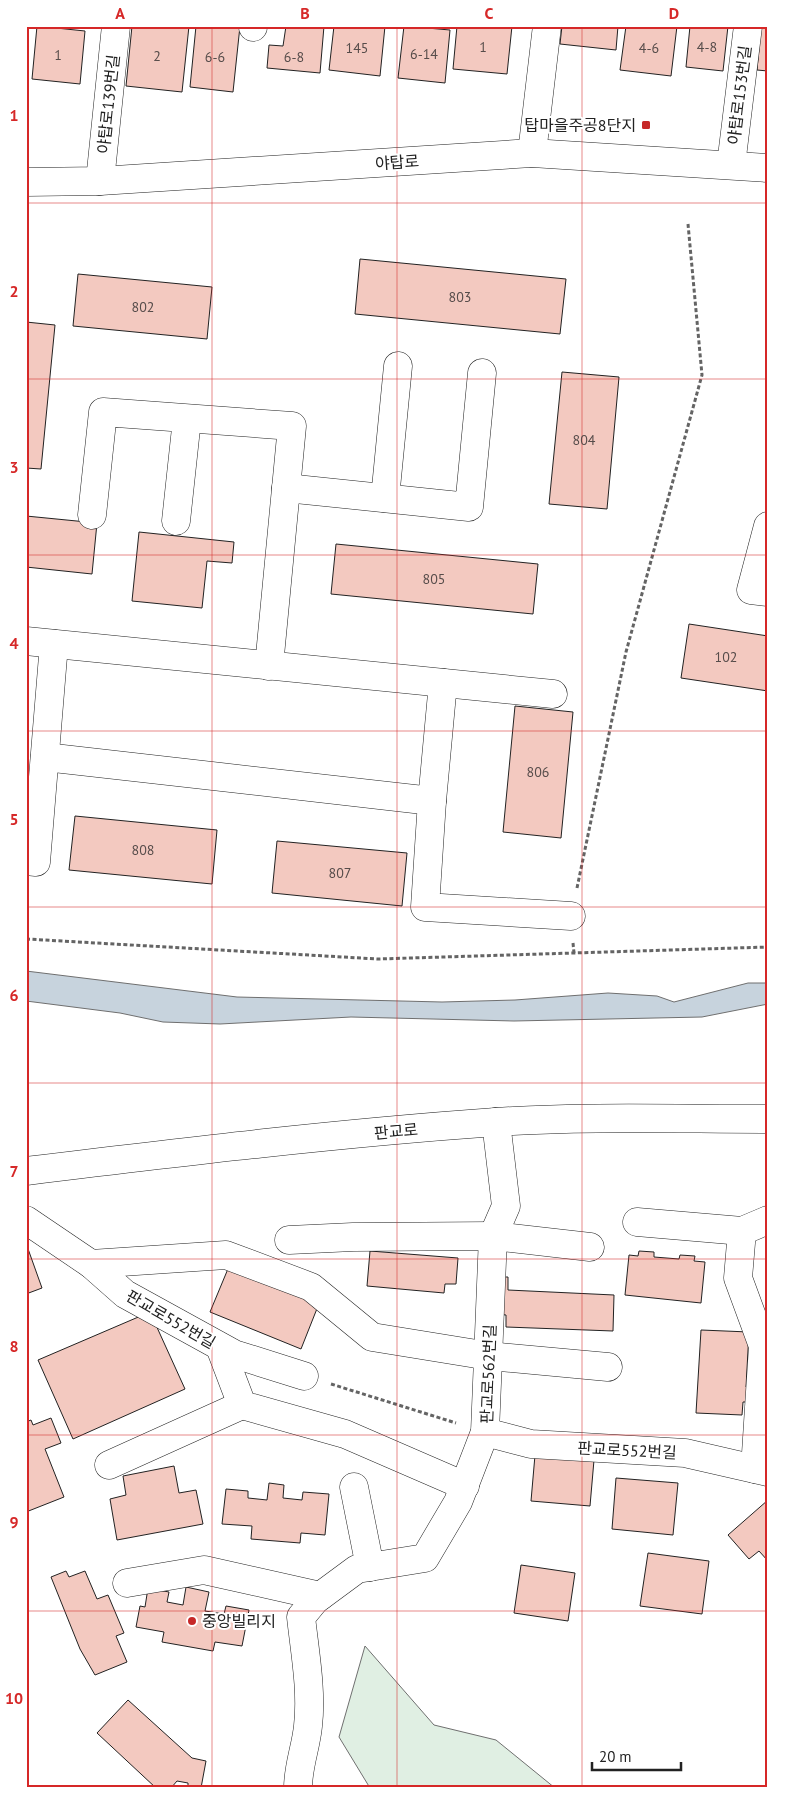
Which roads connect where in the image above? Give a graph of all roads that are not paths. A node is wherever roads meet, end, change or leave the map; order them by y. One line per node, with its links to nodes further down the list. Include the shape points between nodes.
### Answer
1 (116, 26): 7 (street, 야탑로139번길)
2 (547, 26): 4 (street)
3 (748, 26): 5 (street, 야탑로153번길)
4 (532, 153): 5 (street, 야탑로); 7 (street, 야탑로)
5 (731, 165): 6 (street, 야탑로)
6 (768, 168)
7 (100, 181): 8 (street, 야탑로)
8 (26, 182)
9 (398, 366): 13 (street)
10 (482, 373): 13 (street, via 469,507)
11 (188, 419): 12 (street, via 292,426); 14 (street, via 103,412); 15 (street)
12 (286, 488): 13 (street); 20 (street)
13 (385, 498)
14 (92, 515)
15 (176, 521)
16 (768, 526): 17 (street, via 751,590)
17 (768, 592)
18 (26, 641): 19 (street)
19 (54, 644): 20 (street); 23 (street)
20 (269, 666): 21 (street)
21 (443, 683): 22 (street); 24 (street)
22 (554, 694)
23 (45, 758): 24 (street); 25 (street, via 36,862)
24 (432, 801): 26 (street, via 425,907)
25 (26, 861)
26 (571, 916)
27 (768, 1119): 28 (street, 판교로)
28 (496, 1122): 29 (street, 판교로, via 208,1149); 34 (street, 판교로562번길, via 506,1206)
29 (26, 1171)
30 (26, 1220): 37 (street, 판교로552번길)
31 (768, 1220): 33 (street)
32 (637, 1222): 33 (street)
33 (742, 1231): 45 (street, via 738,1278 763,1346)
34 (492, 1236): 35 (street); 36 (street); 39 (street, 판교로562번길)
35 (290, 1240)
36 (590, 1247)
37 (92, 1264): 38 (street, 판교로552번길, via 125,1294); 39 (street, via 226,1255 311,1287 372,1337)
38 (220, 1347): 41 (street, 판교로552번길); 42 (street)
39 (489, 1356): 40 (street); 43 (street, 판교로562번길)
40 (608, 1367)
41 (304, 1376)
42 (242, 1405): 44 (street); 46 (street, via 345,1434)
43 (485, 1432): 45 (street, 판교로552번길, via 531,1444 685,1453); 46 (street, 판교로562번길)
44 (109, 1465)
45 (762, 1470)
46 (465, 1486): 48 (street, 판교로562번길, via 425,1558)
47 (354, 1487): 48 (street)
48 (370, 1567): 50 (street, 판교로562번길, via 357,1569)
49 (127, 1583): 50 (street, via 204,1570)
50 (320, 1596): 51 (street, 판교로562번길, via 302,1617 308,1726)
51 (298, 1779)

